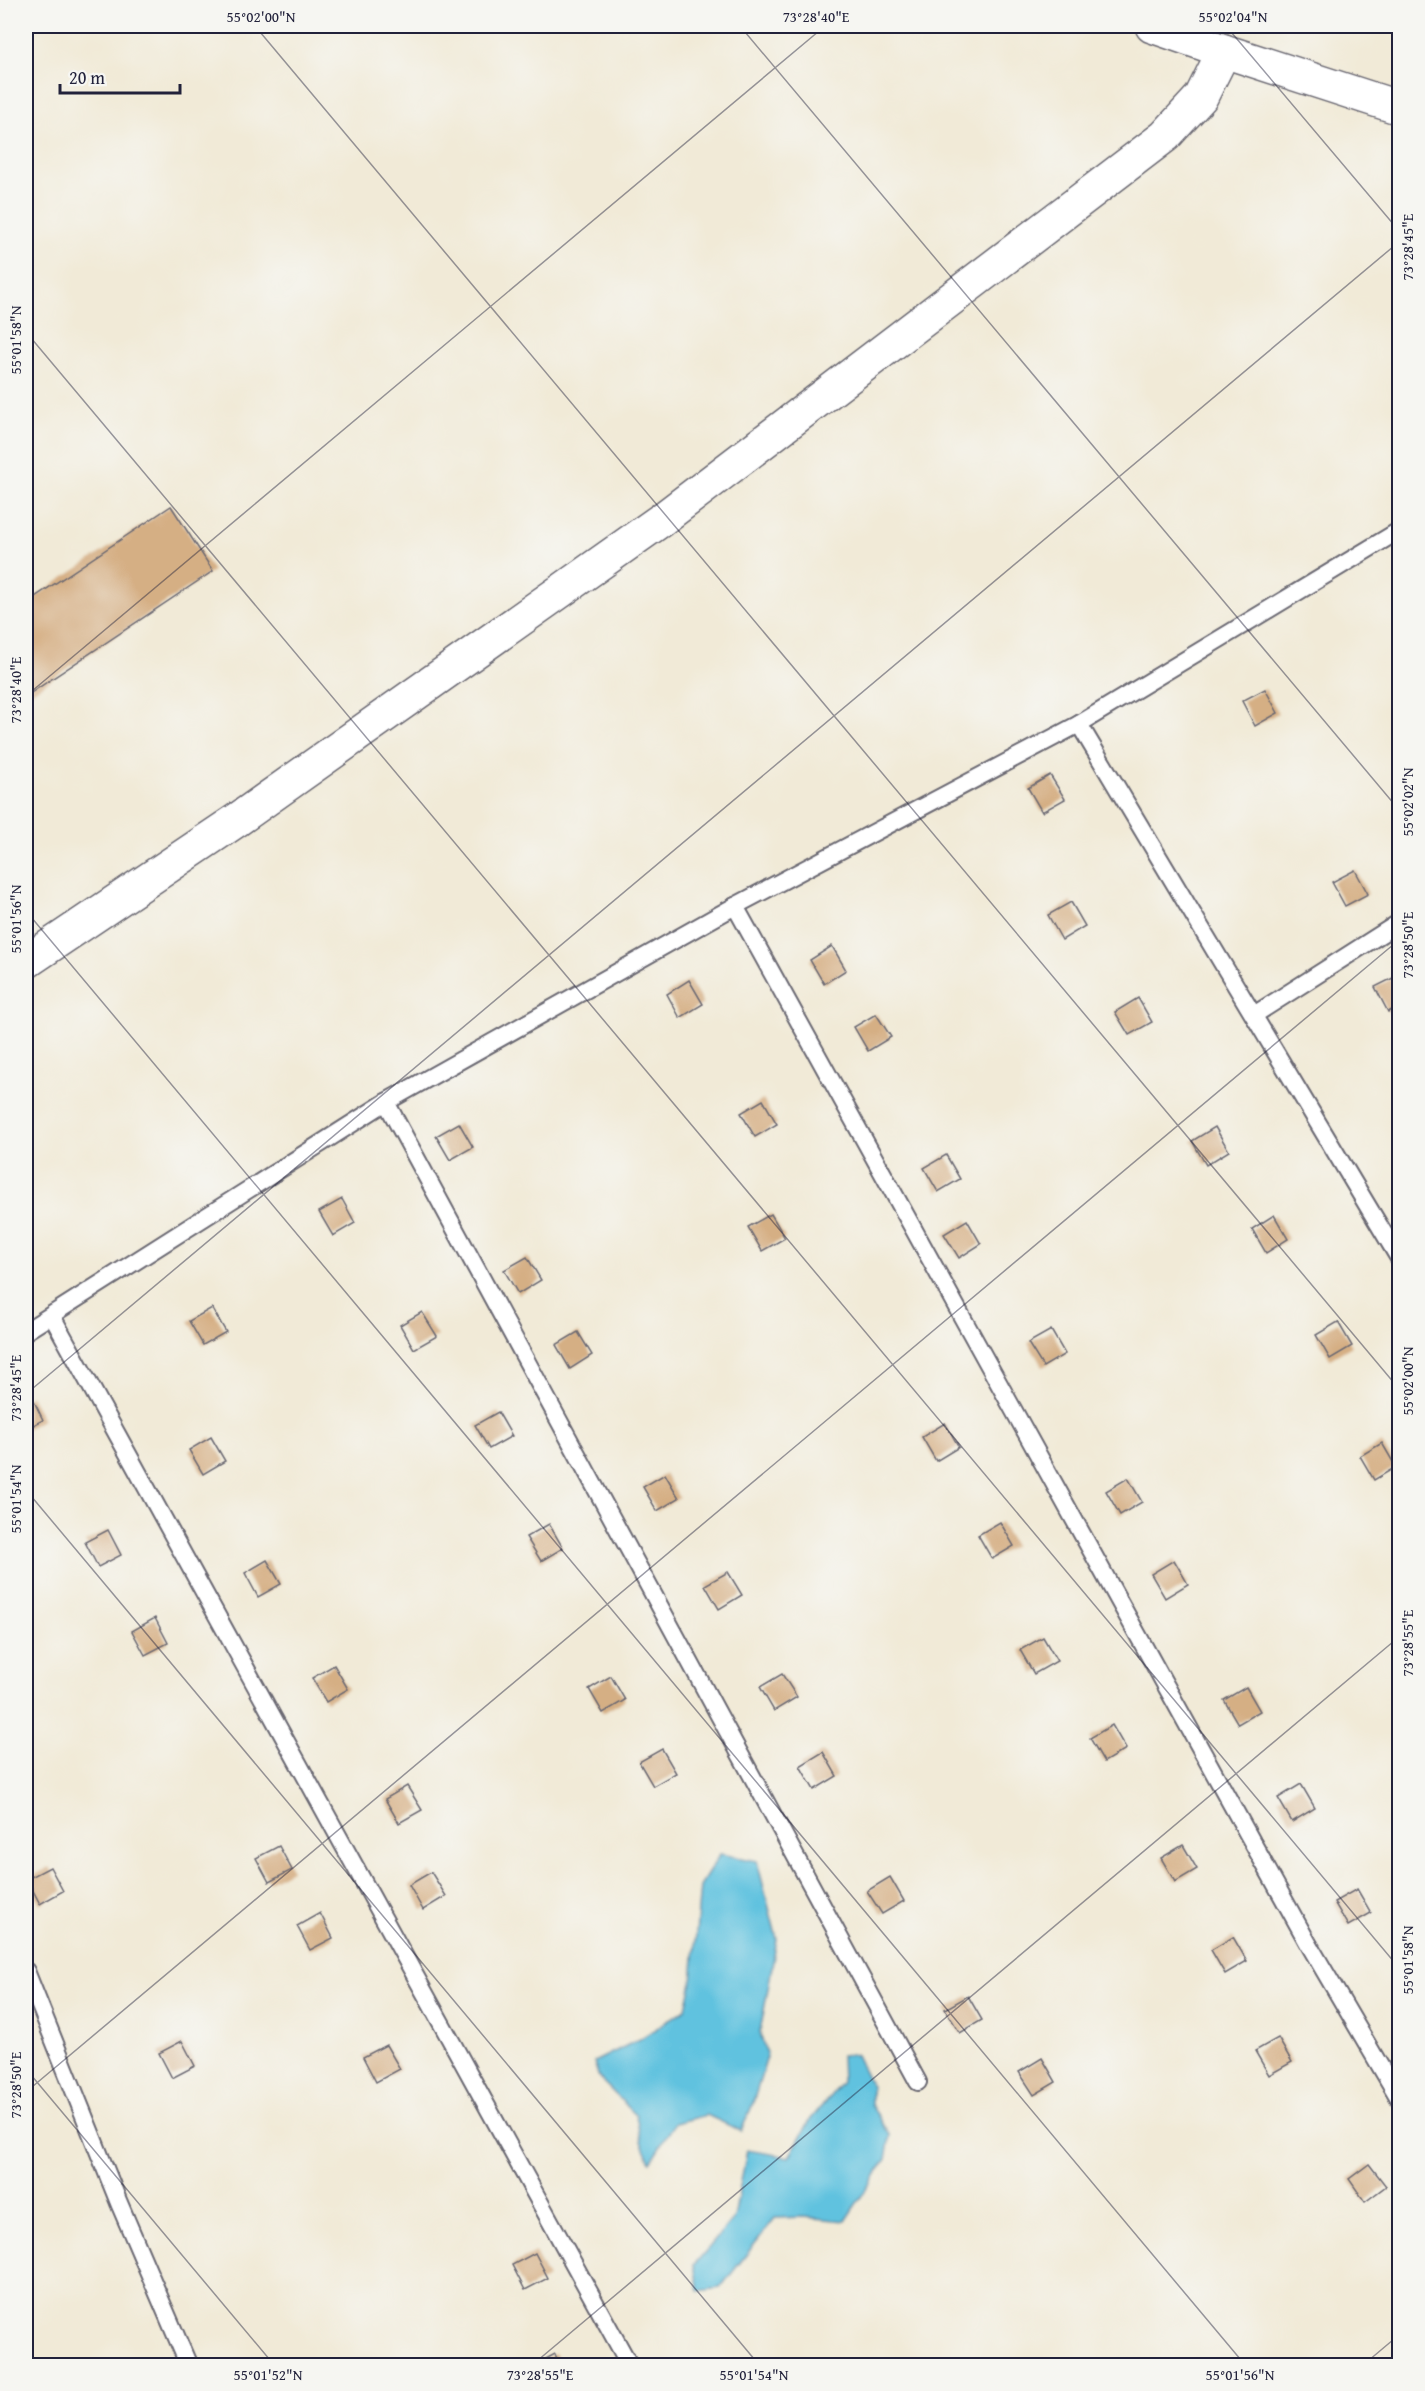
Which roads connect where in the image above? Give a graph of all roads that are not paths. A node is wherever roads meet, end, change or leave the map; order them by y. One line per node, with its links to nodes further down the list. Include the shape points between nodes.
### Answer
1 (1152, 26): 2 (street)
2 (1224, 51): 3 (street); 8 (street, via 1201,97 1165,136 661,520 237,820)
3 (1400, 108)
4 (1400, 530): 5 (lane)
5 (1079, 724): 6 (lane); 9 (lane)
6 (735, 906): 10 (lane); 16 (lane, via 1302,1933)
7 (1400, 922): 9 (lane)
8 (26, 962)
9 (1254, 1015): 11 (lane)
10 (386, 1102): 12 (lane); 15 (lane)
11 (1400, 1260)
12 (52, 1316): 13 (lane); 18 (lane)
13 (26, 1331)
14 (26, 1971): 17 (lane)
15 (918, 2082)
16 (1400, 2100)
17 (189, 2366)
18 (630, 2366)

